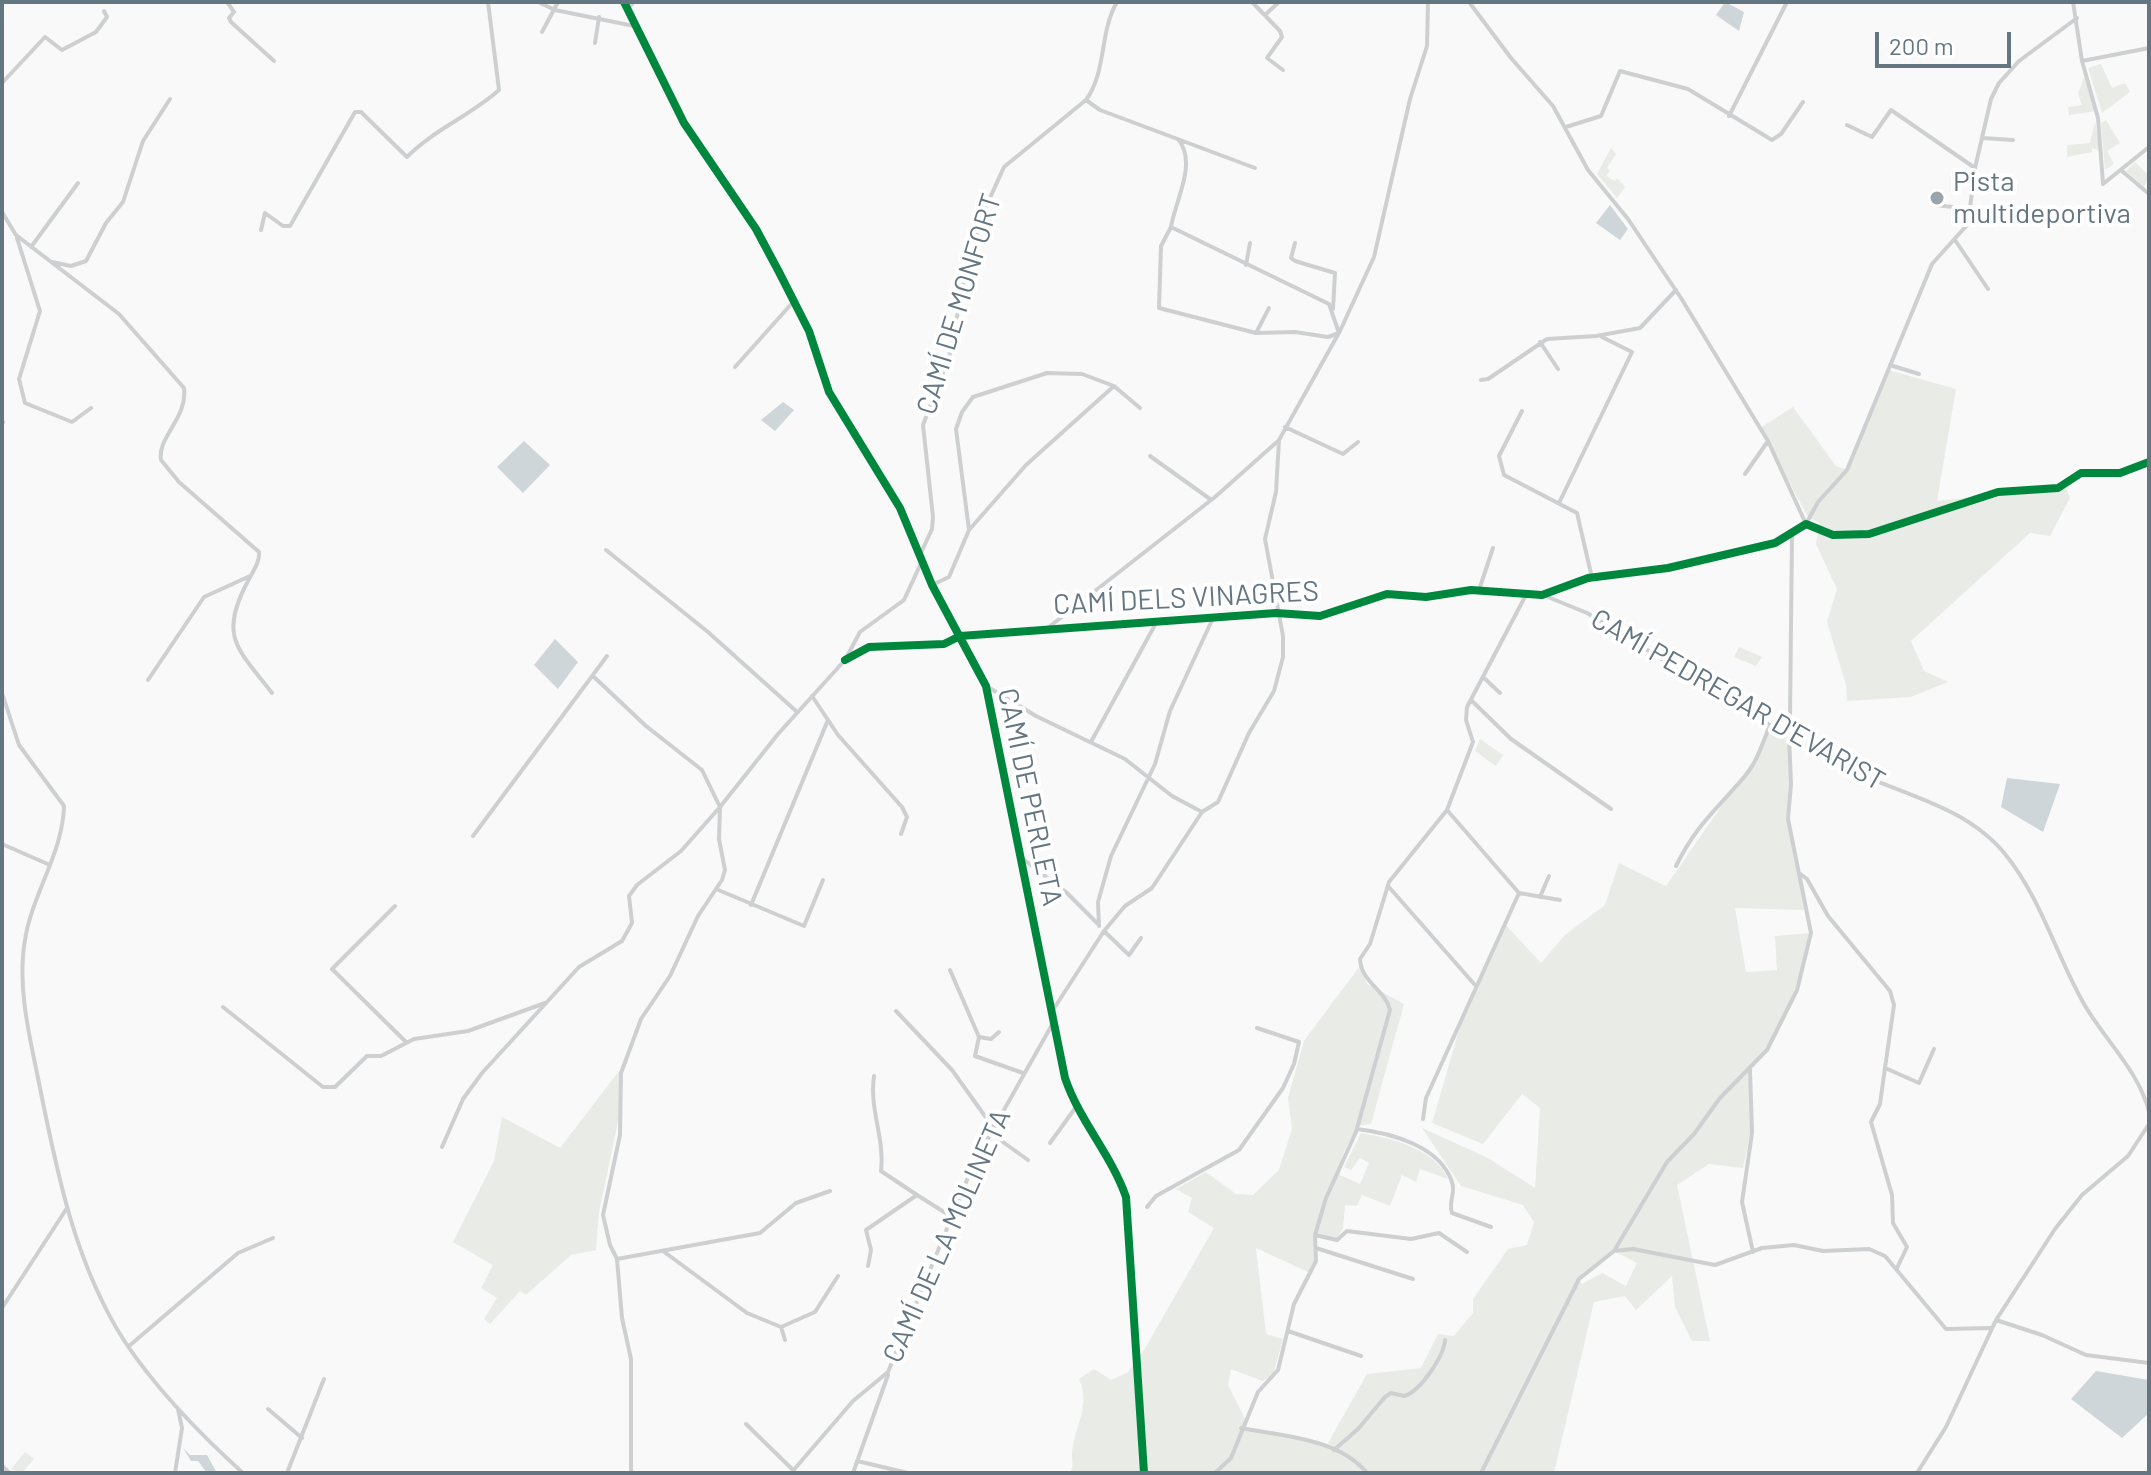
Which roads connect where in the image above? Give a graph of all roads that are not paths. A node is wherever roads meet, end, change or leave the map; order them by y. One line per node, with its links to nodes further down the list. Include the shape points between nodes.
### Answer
1 (227, 2): 24 (street, via 234,12 231,22)
2 (488, 2): 49 (street, via 499,90 478,109 420,141 407,157 355,112 290,226 265,213)
3 (538, 2): 15 (street)
4 (558, 2): 15 (street)
5 (624, 2): 14 (street, CAMÍ DE PERLETA)
6 (634, 2): 14 (street)
7 (1117, 2): 29 (street, CAMÍ DE MONFORT, via 1097,83)
8 (1252, 2): 17 (street)
9 (1279, 2): 17 (street)
10 (1428, 2): 63 (street, via 1427,46 1374,257)
11 (1469, 2): 33 (street)
12 (1787, 2): 31 (street)
13 (2073, 2): 19 (street)
14 (627, 9): 20 (street, CAMÍ DE PERLETA)
15 (555, 10): 18 (street); 21 (street)
16 (104, 11): 27 (street, via 107,17 96,32 62,50 45,37)
17 (1265, 15): 26 (street, via 1282,37 1267,58)
18 (599, 17): 20 (street); 22 (street)
19 (2077, 18): 25 (street); 34 (street, CAMÍ DELS VINAGRES, via 2008,71 1991,99)
20 (634, 26): 59 (street, CAMÍ DE PERLETA, via 684,123 756,229)
21 (542, 32)
22 (595, 43)
23 (2149, 48): 25 (street)
24 (274, 61)
25 (2082, 61): 40 (street, via 2098,118 2103,184)
26 (1283, 70)
27 (2, 83)
28 (170, 99): 55 (street, via 143,141 123,202 86,261 71,266)
29 (1086, 100): 35 (street); 89 (street, CAMÍ DE MONFORT, via 1004,167 985,209 949,357 923,425 933,517)
30 (1803, 102): 31 (street, via 1777,139)
31 (1729, 116): 33 (street, via 1688,89 1620,71 1601,116)
32 (1847, 125): 39 (street, via 1872,137 1891,110)
33 (1566, 127): 58 (street, via 1588,170)
34 (1982, 138): 36 (street); 39 (street, CAMÍ DELS VINAGRES)
35 (1178, 139): 38 (street); 48 (street, via 1186,155)
36 (2013, 140)
37 (2149, 147): 40 (street)
38 (1255, 168)
39 (1975, 168): 43 (street, CAMÍ DELS VINAGRES)
40 (2122, 171): 44 (street)
41 (78, 183): 54 (street)
42 (1966, 186): 43 (street)
43 (1974, 187): 46 (street, CAMÍ DELS VINAGRES)
44 (2149, 194)
45 (1935, 205): 46 (street)
46 (1971, 209): 51 (street, CAMÍ DELS VINAGRES, via 1968,224)
47 (2, 212): 50 (street)
48 (1171, 227): 56 (street); 62 (street, via 1161,246 1159,308)
49 (261, 230)
50 (16, 235): 54 (street); 72 (street, via 40,311 19,379 25,403 72,422)
51 (1955, 240): 57 (street); 66 (street, CAMÍ DELS VINAGRES, via 1932,264)
52 (1250, 243): 56 (street)
53 (1295, 243): 61 (street, via 1295,261 1335,273)
54 (31, 247): 55 (street)
55 (50, 261): 90 (street, via 119,314 184,388 183,409 161,460 259,552)
56 (1246, 265): 61 (street)
57 (1988, 289)
58 (1676, 290): 64 (street, via 1640,328); 77 (street)
59 (794, 301): 67 (street); 89 (street, CAMÍ DE PERLETA, via 829,392 900,508)
60 (1269, 308): 62 (street)
61 (1333, 309): 63 (street)
62 (1256, 333): 63 (street)
63 (1339, 333): 75 (street)
64 (1599, 336): 65 (street); 83 (street, via 1632,352)
65 (1540, 342): 68 (street); 70 (street)
66 (1890, 365): 69 (street); 84 (street, CAMÍ DELS VINAGRES, via 1847,470)
67 (735, 367)
68 (1558, 369)
69 (1919, 374)
70 (1481, 380)
71 (1114, 386): 73 (street); 85 (street, via 1026,465); 85 (street, via 1082,374 1047,373 973,397 956,429)
72 (91, 408)
73 (1140, 408)
74 (1522, 411): 83 (street, via 1499,456 1504,475)
75 (1285, 427): 76 (street); 78 (street, via 1343,454)
76 (1279, 440): 82 (street); 96 (street, via 1276,492 1265,539)
77 (1768, 441): 81 (street); 84 (street)
78 (1358, 442)
79 (1150, 456): 82 (street)
80 (2149, 462): 84 (street, via 2120,473 2081,473 2058,488 1998,492 1869,534 1833,535)
81 (1745, 474)
82 (1211, 499): 99 (street)
83 (1559, 503): 91 (street, via 1577,513)
84 (1806, 524): 86 (street, CAMÍ DELS VINAGRES)
85 (969, 530): 92 (street, via 949,577)
86 (1792, 536): 91 (street, CAMÍ DELS VINAGRES, via 1668,568); 115 (street, via 1790,716)
87 (1493, 548): 93 (street)
88 (606, 550): 112 (street)
89 (922, 556): 92 (street, CAMÍ DE PERLETA); 102 (street, CAMÍ DE MONFORT, via 904,600 860,632)
90 (252, 575): 105 (street, via 204,597); 108 (street, via 234,610 233,637 243,659)
91 (1592, 578): 95 (street, CAMÍ DELS VINAGRES)
92 (932, 585): 100 (street, CAMÍ DE PERLETA)
93 (1479, 590): 94 (street, CAMÍ DELS VINAGRES); 96 (street, CAMÍ DELS VINAGRES, via 1426,597 1387,594 1320,616)
94 (1527, 593): 95 (street, CAMÍ DELS VINAGRES); 104 (street)
95 (1542, 595): 114 (street, CAMÍ PEDREGAR D'EVARIST, via 1587,613)
96 (1276, 613): 97 (street, CAMÍ DELS VINAGRES); 122 (street, via 1283,657 1274,691 1224,792)
97 (1213, 618): 98 (street, CAMÍ DELS VINAGRES); 118 (street, via 1170,711)
98 (1156, 623): 99 (street, CAMÍ DELS VINAGRES); 117 (street)
99 (1047, 629): 100 (street, CAMÍ DELS VINAGRES)
100 (960, 636): 102 (street, CAMÍ DELS VINAGRES, via 944,644 869,647); 106 (street, CAMÍ DE PERLETA)
101 (607, 656): 103 (street)
102 (845, 660): 110 (street, CAMÍ DE MONFORT)
103 (593, 676): 119 (street, via 702,770); 124 (street)
104 (1483, 677): 109 (street); 111 (street)
105 (148, 680)
106 (986, 686): 117 (street); 126 (street, CAMÍ DE PERLETA)
107 (2, 693): 127 (street, via 19,745 64,806)
108 (272, 693)
109 (1500, 693)
110 (812, 696): 112 (street, CAMÍ DE MONFORT); 113 (street)
111 (1471, 700): 120 (street, via 1511,739); 121 (street, via 1466,720 1473,742)
112 (797, 712): 119 (street, CAMÍ DE MONFORT)
113 (828, 720): 123 (street, via 902,807 907,817); 137 (street)
114 (1770, 725): 115 (street, CAMÍ PEDREGAR D'EVARIST); 128 (street, via 1747,774 1697,827)
115 (1783, 732): 116 (street, CAMÍ PEDREGAR D'EVARIST)
116 (1789, 736): 129 (street, via 1788,819); 159 (street, CAMÍ PEDREGAR D'EVARIST, via 1873,782 1957,815 2005,854 2049,929 2080,997 2128,1067)
117 (1091, 742): 118 (street)
118 (1149, 778): 122 (street); 139 (street, via 1111,856 1098,902)
119 (720, 807): 133 (street, via 725,870); 144 (street, CAMÍ DE MONFORT, via 681,851 637,885 629,896 632,923 622,941 587,960)
120 (1611, 809)
121 (1447, 810): 132 (street); 134 (street)
122 (1202, 812): 140 (street, via 1152,888 1125,906)
123 (901, 834)
124 (473, 836)
125 (2, 844): 127 (street)
126 (1019, 856): 139 (street); 146 (street, CAMÍ DE PERLETA)
127 (50, 865): 171 (street, via 25,939 24,973 27,1032)
128 (1676, 866)
129 (1797, 872): 154 (street, via 1890,991 1894,1005); 155 (street, via 1811,933 1808,947 1797,990 1767,1050)
130 (1549, 876): 135 (street)
131 (823, 880): 137 (street, via 804,926)
132 (1388, 886): 143 (street); 163 (street, via 1360,959 1370,984 1390,1010)
133 (716, 889): 137 (street); 181 (street, via 641,1019 621,1073 620,1135 603,1215)
134 (1519, 893): 135 (street); 143 (street)
135 (1540, 897): 136 (street)
136 (1560, 900)
137 (751, 905)
138 (395, 906): 152 (street, via 332,969)
139 (1099, 926): 140 (street)
140 (1104, 931): 141 (street, via 1129,955); 146 (street)
141 (1141, 938)
142 (950, 970): 151 (street)
143 (1475, 985): 160 (street, via 1426,1098)
144 (547, 1002): 152 (street, via 468,1031); 166 (street, CAMÍ DE MONFORT, via 463,1099)
145 (223, 1007): 152 (street, via 323,1087 335,1087 367,1056 381,1056)
146 (1052, 1010): 148 (street, CAMÍ DE PERLETA)
147 (896, 1011): 162 (street, via 952,1070)
148 (1054, 1021): 156 (street, CAMÍ DE LA MOLINETA); 158 (street, CAMÍ DE PERLETA)
149 (1257, 1028): 170 (street, via 1299,1042 1283,1088 1239,1150 1156,1196)
150 (999, 1032): 151 (street, via 991,1039)
151 (979, 1037): 156 (street, via 975,1056)
152 (406, 1042)
153 (1934, 1049): 154 (street, via 1919,1083)
154 (1885, 1068): 183 (street, via 1880,1104 1871,1122 1892,1195 1893,1223 1907,1247)
155 (1750, 1069): 178 (street, via 1667,1162); 180 (street, via 1752,1133 1742,1202)
156 (1024, 1073): 162 (street, CAMÍ DE LA MOLINETA)
157 (874, 1076): 169 (street, via 871,1097 881,1171)
158 (1076, 1107): 165 (street); 214 (street, CAMÍ DE PERLETA, via 1126,1197)
159 (2149, 1112)
160 (1423, 1119)
161 (2149, 1124): 187 (street, via 2128,1156 2072,1206)
162 (992, 1126): 164 (street, CAMÍ DE LA MOLINETA)
163 (1357, 1129): 173 (street, via 1386,1132 1438,1159 1454,1186 1452,1213); 174 (street)
164 (989, 1132): 167 (street); 172 (street, CAMÍ DE LA MOLINETA)
165 (1050, 1143)
166 (442, 1147)
167 (1028, 1160)
168 (830, 1191): 177 (street, via 796,1203 760,1233)
169 (917, 1195): 172 (street); 182 (street, via 866,1230)
170 (1147, 1207)
171 (67, 1208): 186 (street); 193 (street, via 91,1275)
172 (952, 1217): 196 (street, CAMÍ DE LA MOLINETA)
173 (1491, 1227)
174 (1315, 1235): 176 (street); 179 (street, via 1337,1240 1347,1231 1411,1239 1439,1233)
175 (273, 1238): 193 (street, via 238,1253)
176 (1316, 1248): 185 (street); 190 (street, via 1312,1274 1294,1304)
177 (661, 1250): 181 (street); 188 (street, via 747,1313)
178 (1614, 1251): 180 (street, via 1633,1249 1715,1265); 217 (street, via 1579,1279)
179 (1467, 1252)
180 (1753, 1252): 183 (street, via 1794,1245 1823,1251 1869,1249)
181 (617, 1259): 211 (street, via 631,1359)
182 (868, 1266)
183 (1897, 1269): 189 (street, via 1946,1329)
184 (838, 1276): 188 (street, via 815,1312)
185 (1413, 1279)
186 (2, 1308)
187 (1996, 1320): 189 (street); 195 (street, via 2086,1355)
188 (781, 1327): 191 (street)
189 (1991, 1328): 218 (street, via 1946,1427)
190 (1288, 1331): 194 (street); 201 (street, via 1278,1370 1258,1392)
191 (785, 1340)
192 (1445, 1340): 203 (street, via 1444,1351 1417,1389 1385,1397)
193 (128, 1346): 198 (street)
194 (1361, 1356)
195 (2149, 1363)
196 (888, 1372): 204 (street); 206 (street, CAMÍ DE LA MOLINETA, via 853,1401)
197 (324, 1379): 202 (street)
198 (176, 1403): 208 (street, via 182,1428); 209 (street)
199 (268, 1409): 202 (street)
200 (746, 1424): 206 (street)
201 (1241, 1428): 203 (street); 215 (street, via 1231,1458)
202 (302, 1438): 210 (street)
203 (1334, 1450): 216 (street)
204 (857, 1461): 212 (street); 213 (street)
205 (2, 1466): 207 (street)
206 (792, 1472)
207 (10, 1473)
208 (175, 1473)
209 (243, 1473)
210 (287, 1473)
211 (631, 1473)
212 (853, 1473)
213 (908, 1473)
214 (1144, 1473)
215 (1215, 1473)
216 (1367, 1473)
217 (1481, 1473)
218 (1917, 1473)

